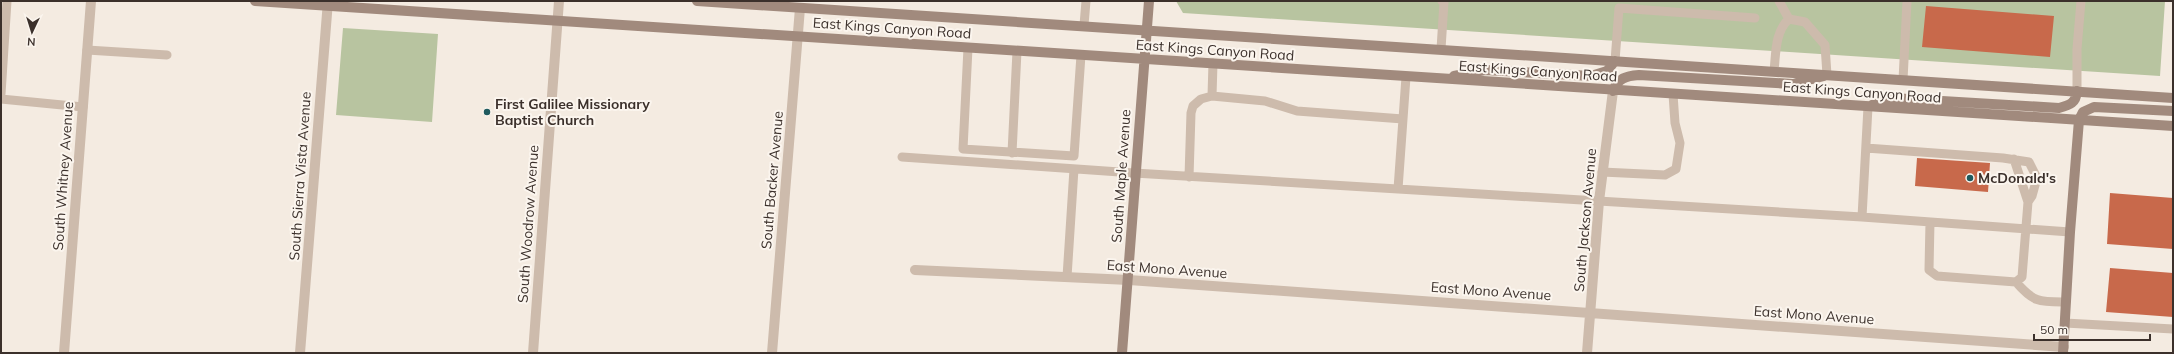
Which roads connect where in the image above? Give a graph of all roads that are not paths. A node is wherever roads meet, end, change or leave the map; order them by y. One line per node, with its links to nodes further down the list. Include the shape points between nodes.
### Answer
1 (7, 1): 22 (lane)
2 (91, 1): 23 (street, South Whitney Avenue)
3 (255, 1): 12 (main road, East Kings Canyon Road)
4 (559, 1): 16 (street, South Woodrow Avenue)
5 (697, 1): 13 (main road, East Kings Canyon Road)
6 (1086, 1): 17 (lane)
7 (1149, 1): 18 (main road, South Maple Avenue)
8 (1442, 1): 21 (lane, via 1444,2)
9 (1779, 1): 15 (lane)
10 (1907, 1): 34 (lane)
11 (2081, 1): 36 (lane)
12 (327, 3): 16 (main road, East Kings Canyon Road); 73 (street, South Sierra Vista Avenue)
13 (800, 8): 17 (main road, East Kings Canyon Road); 19 (street, South Backer Avenue)
14 (1754, 18): 28 (lane, via 1619,8)
15 (1789, 19): 30 (lane, via 1782,25); 31 (lane, via 1805,22 1825,45)
16 (557, 21): 19 (main road, East Kings Canyon Road); 74 (street, South Woodrow Avenue)
17 (1084, 25): 18 (main road, East Kings Canyon Road)
18 (1148, 30): 21 (main road, East Kings Canyon Road); 27 (main road, South Maple Avenue)
19 (798, 36): 20 (main road, East Kings Canyon Road); 75 (street, South Backer Avenue)
20 (968, 48): 24 (main road, East Kings Canyon Road); 49 (lane, via 963,149)
21 (1441, 49): 28 (main road, East Kings Canyon Road)
22 (2, 50): 37 (lane)
23 (87, 50): 25 (lane); 42 (street, South Whitney Avenue)
24 (1017, 51): 26 (main road, East Kings Canyon Road); 49 (lane)
25 (167, 55)
26 (1081, 55): 27 (main road, East Kings Canyon Road); 49 (lane, via 1074,156)
27 (1145, 59): 29 (main road, East Kings Canyon Road); 54 (main road, South Maple Avenue)
28 (1615, 61): 30 (main road, East Kings Canyon Road); 33 (main road, via 1606,71 1591,76 1485,70)
29 (1213, 63): 32 (main road, East Kings Canyon Road); 39 (lane)
30 (1774, 71): 31 (main road, East Kings Canyon Road)
31 (1827, 75): 34 (main road, East Kings Canyon Road); 35 (main road, via 1793,84 1639,75 1628,76 1616,83)
32 (1406, 77): 33 (main road, East Kings Canyon Road); 45 (lane)
33 (1440, 79): 35 (main road, East Kings Canyon Road)
34 (1903, 80): 36 (main road, East Kings Canyon Road)
35 (1613, 91): 38 (main road, East Kings Canyon Road); 53 (street, South Jackson Avenue)
36 (2077, 91): 40 (main road, East Kings Canyon Road); 43 (main road, via 2074,102 2059,108 1892,98)
37 (1, 94)
38 (1673, 94): 43 (main road, East Kings Canyon Road); 53 (lane, via 1675,123 1680,143 1676,169 1664,175)
39 (1212, 96): 45 (lane, via 1265,101 1298,111); 55 (lane, via 1201,99 1193,106 1191,112)
40 (2173, 98)
41 (1, 99): 42 (lane)
42 (83, 107): 72 (street, South Whitney Avenue)
43 (1868, 107): 46 (main road, East Kings Canyon Road); 48 (lane)
44 (2173, 111): 46 (main road, via 2094,107 2084,112)
45 (1403, 119): 56 (lane)
46 (2079, 120): 47 (main road, East Kings Canyon Road); 62 (main road)
47 (2173, 126)
48 (1866, 148): 51 (lane); 59 (lane)
49 (1012, 153)
50 (902, 157): 52 (lane)
51 (2014, 159): 58 (lane); 58 (lane, via 2029,162 2037,178)
52 (1074, 169): 54 (lane); 64 (lane)
53 (1602, 172): 57 (street, South Jackson Avenue)
54 (1134, 173): 55 (lane); 65 (main road, South Maple Avenue)
55 (1189, 177): 56 (lane)
56 (1398, 189): 57 (lane)
57 (1599, 201): 59 (lane); 68 (street, South Jackson Avenue)
58 (2028, 202): 61 (lane)
59 (1862, 217): 60 (lane)
60 (1930, 222): 61 (lane); 66 (lane, via 1929,270 1937,276)
61 (2026, 228): 62 (lane); 66 (lane, via 2022,277)
62 (2070, 232): 67 (main road)
63 (915, 270): 64 (street, East Mono Avenue)
64 (1067, 277): 65 (street, East Mono Avenue)
65 (1128, 280): 68 (street, East Mono Avenue); 76 (main road, South Maple Avenue)
66 (2016, 282): 67 (lane, via 2028,296 2043,302)
67 (2066, 302): 69 (main road)
68 (1590, 312): 71 (street, East Mono Avenue); 77 (street, South Jackson Avenue)
69 (2065, 323): 70 (lane); 71 (main road)
70 (2173, 330)
71 (2064, 350)
72 (64, 353)
73 (300, 353)
74 (533, 353)
75 (772, 353)
76 (1122, 353)
77 (1587, 353)

